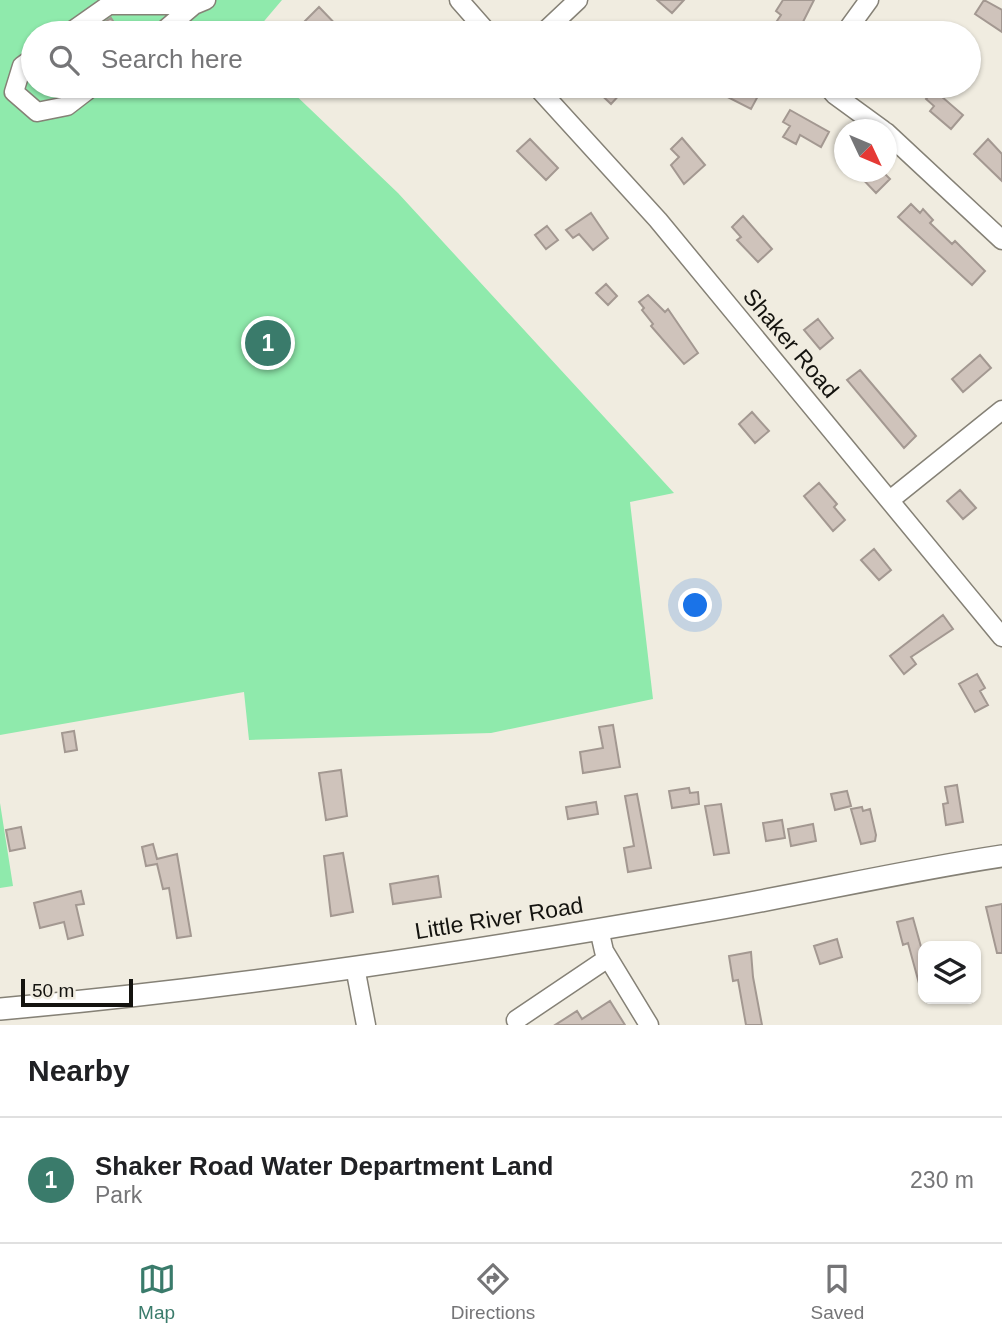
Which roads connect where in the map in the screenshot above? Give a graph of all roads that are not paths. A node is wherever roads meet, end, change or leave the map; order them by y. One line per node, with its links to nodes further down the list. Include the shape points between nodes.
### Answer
1 (459, 0): 7 (street)
2 (578, 0): 8 (street)
3 (869, 0): 9 (street)
4 (200, 2): 5 (street, via 109,5); 6 (street)
5 (86, 21)
6 (176, 21)
7 (477, 21)
8 (555, 21)
9 (854, 21)
10 (21, 68): 11 (street)
11 (7, 92): 12 (street, via 37,112 67,106)
12 (77, 98)
13 (547, 98): 19 (street, Shaker Road, via 658,220)
14 (842, 98): 15 (street)
15 (870, 119)
16 (897, 142): 17 (street)
17 (1002, 240)
18 (1002, 410): 19 (street)
19 (890, 500): 20 (street, Shaker Road)
20 (1002, 637)
21 (1002, 856): 22 (main road, Little River Road)
22 (599, 929): 23 (street); 24 (main road, Little River Road)
23 (608, 958): 26 (street); 28 (street)
24 (355, 967): 25 (main road, Little River Road, via 135,997); 27 (street)
25 (0, 1009)
26 (516, 1020)
27 (366, 1025)
28 (649, 1025)

